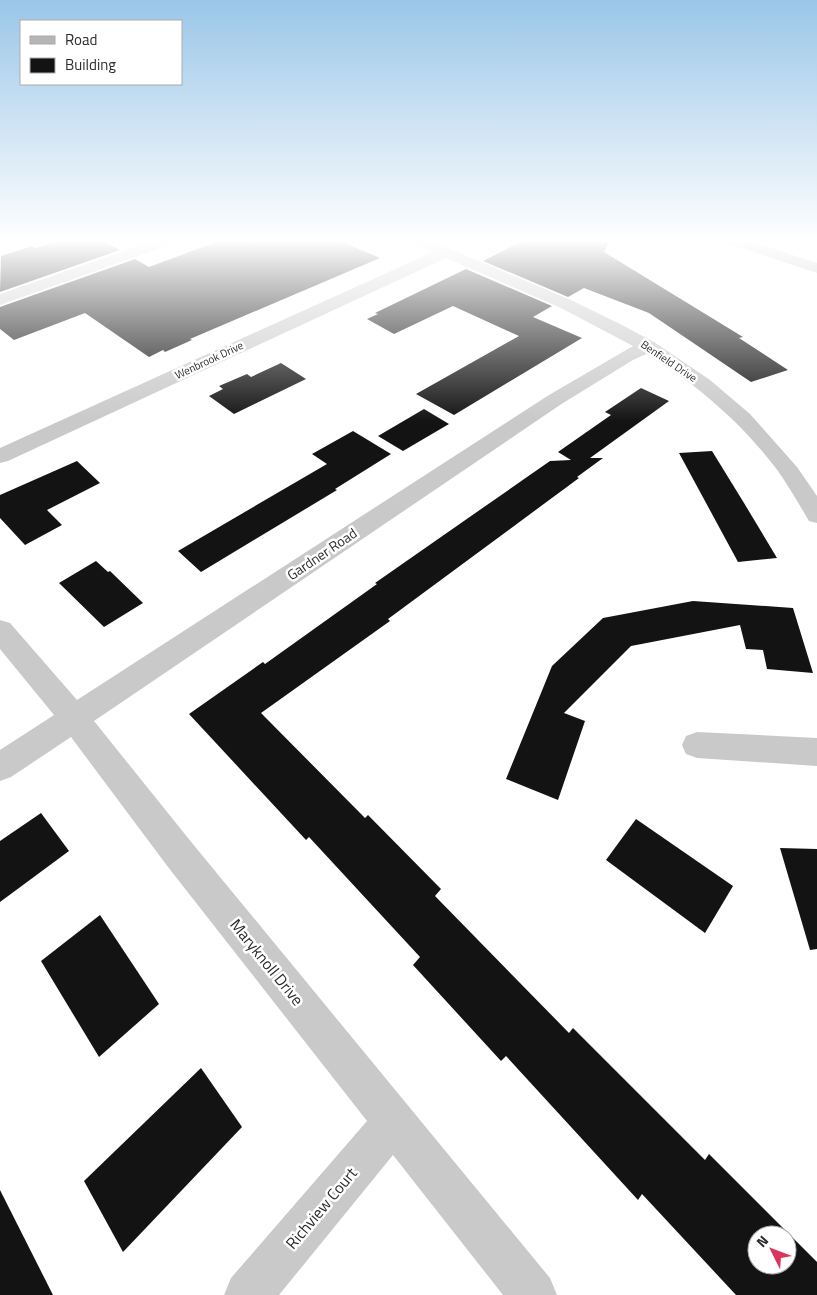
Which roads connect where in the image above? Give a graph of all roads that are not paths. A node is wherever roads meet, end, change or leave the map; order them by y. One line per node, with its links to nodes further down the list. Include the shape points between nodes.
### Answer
1 (338, 301): 4 (street, Wenbrook Drive)
2 (560, 301): 3 (street, Benfield Drive)
3 (648, 346): 5 (street, Benfield Drive, via 706,386 754,430 797,481); 7 (street, Gardner Road, via 556,399)
4 (0, 456)
5 (817, 515)
6 (0, 630): 7 (street, Maryknoll Drive)
7 (74, 718): 10 (street, Gardner Road); 11 (street, Maryknoll Drive)
8 (697, 744): 9 (street)
9 (817, 752)
10 (0, 767)
11 (394, 1121): 12 (street, Richview Court); 13 (street, Maryknoll Drive)
12 (248, 1295)
13 (533, 1295)

